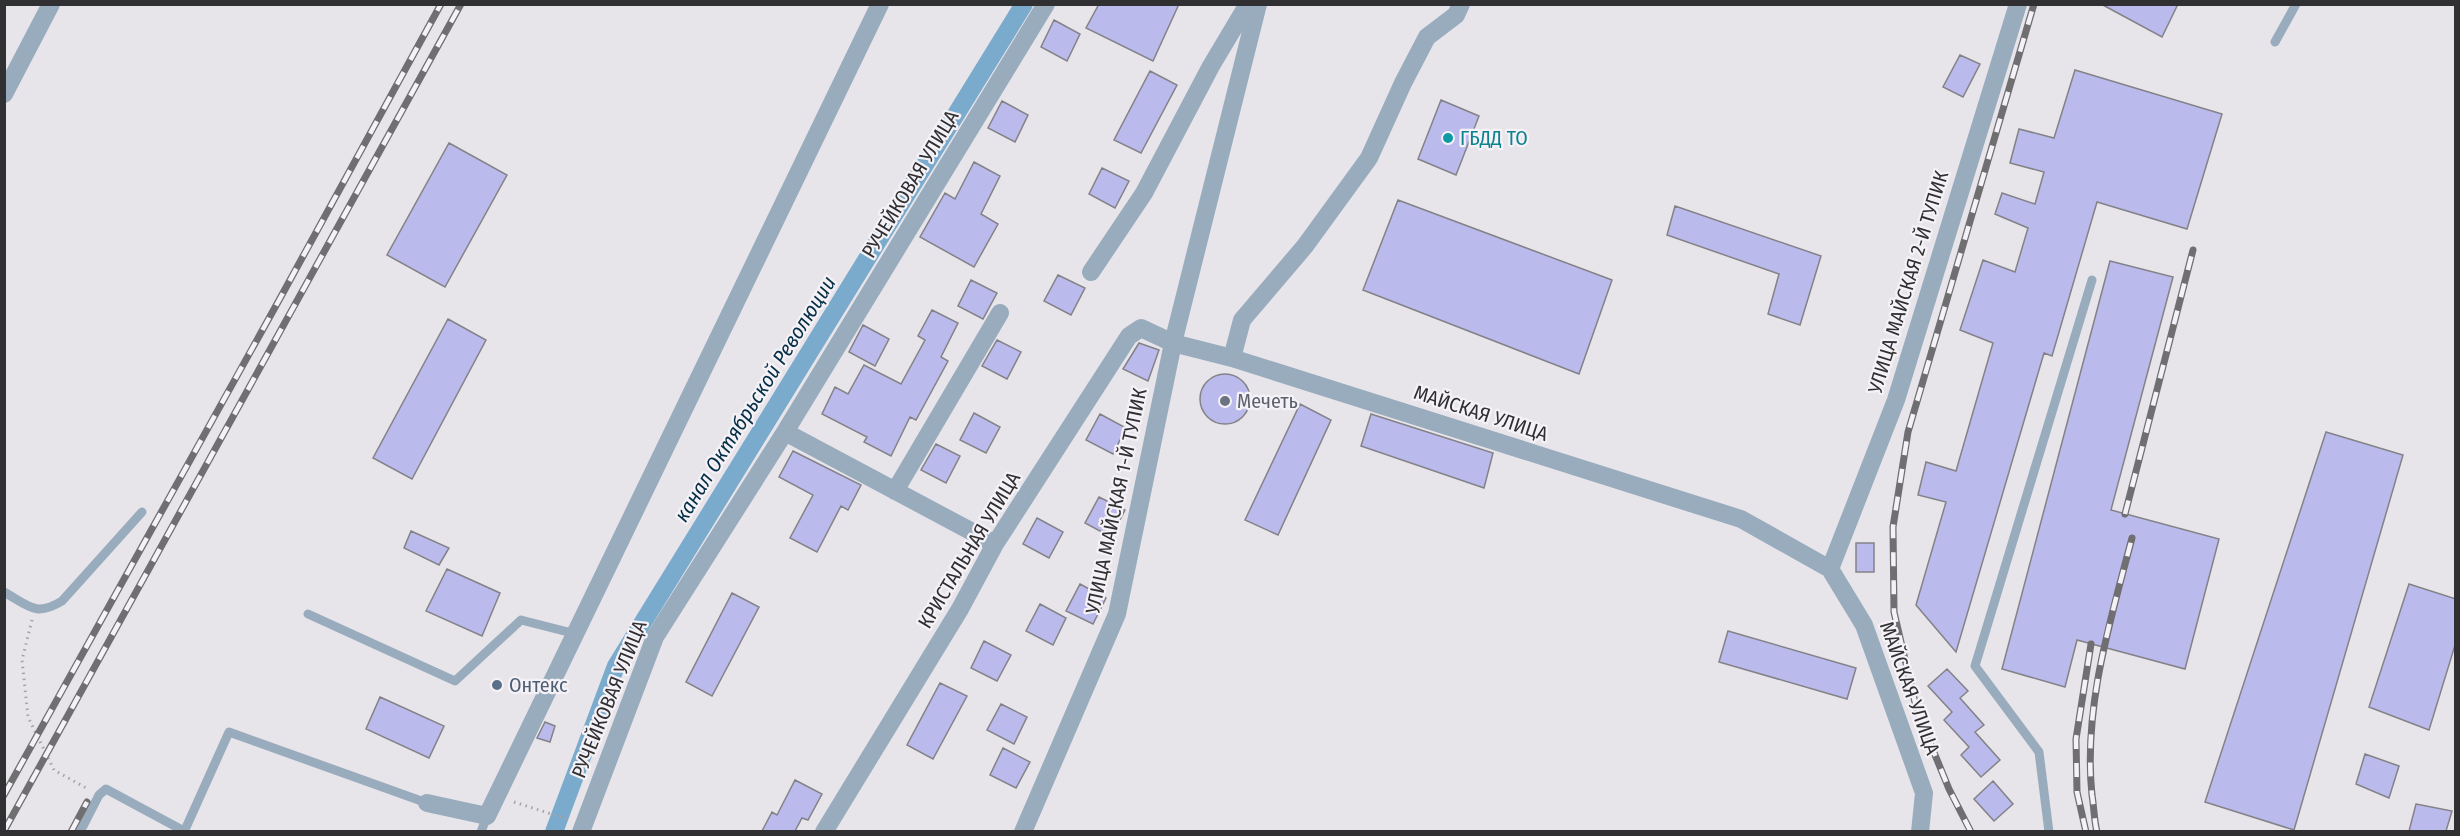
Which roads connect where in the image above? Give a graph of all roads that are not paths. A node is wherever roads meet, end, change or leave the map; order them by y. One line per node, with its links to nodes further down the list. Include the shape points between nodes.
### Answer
1 (51, 4): 10 (street)
2 (880, 4): 23 (street)
3 (1046, 4): 16 (street, РУЧЕЙКОВАЯ УЛИЦА)
4 (1248, 4): 11 (street, via 1144,193)
5 (1258, 4): 14 (street)
6 (1461, 4): 15 (street, via 1456,15 1428,37 1369,158 1305,246 1242,320)
7 (2018, 4): 20 (street, УЛИЦА МАЙСКАЯ 2-Й ТУПИК, via 1896,400)
8 (2296, 4): 9 (lane)
9 (2275, 42)
10 (4, 94)
11 (1091, 272)
12 (2092, 280): 32 (lane, via 1975,666 2039,752)
13 (1000, 313): 17 (street)
14 (1173, 343): 15 (street, МАЙСКАЯ УЛИЦА); 19 (street, КРИСТАЛЬНАЯ УЛИЦА, via 1141,328 1129,336); 30 (street, УЛИЦА МАЙСКАЯ 1-Й ТУПИК, via 1117,614)
15 (1232, 358): 20 (street, МАЙСКАЯ УЛИЦА, via 1741,519)
16 (785, 432): 17 (street); 28 (street, РУЧЕЙКОВАЯ УЛИЦА, via 655,637)
17 (895, 491): 19 (street)
18 (142, 512): 21 (lane, via 62,601 48,610 35,609)
19 (995, 543): 29 (street, КРИСТАЛЬНАЯ УЛИЦА, via 960,609)
20 (1830, 570): 31 (street, МАЙСКАЯ УЛИЦА, via 1864,625 1924,793)
21 (4, 592)
22 (308, 614): 23 (lane, via 455,681 521,620)
23 (576, 634): 25 (street)
24 (427, 803): 25 (street); 27 (lane, via 229,732)
25 (484, 824)
26 (80, 831): 27 (lane, via 106,789)
27 (184, 831)
28 (581, 831)
29 (824, 831)
30 (1023, 831)
31 (1920, 831)
32 (2049, 831)

